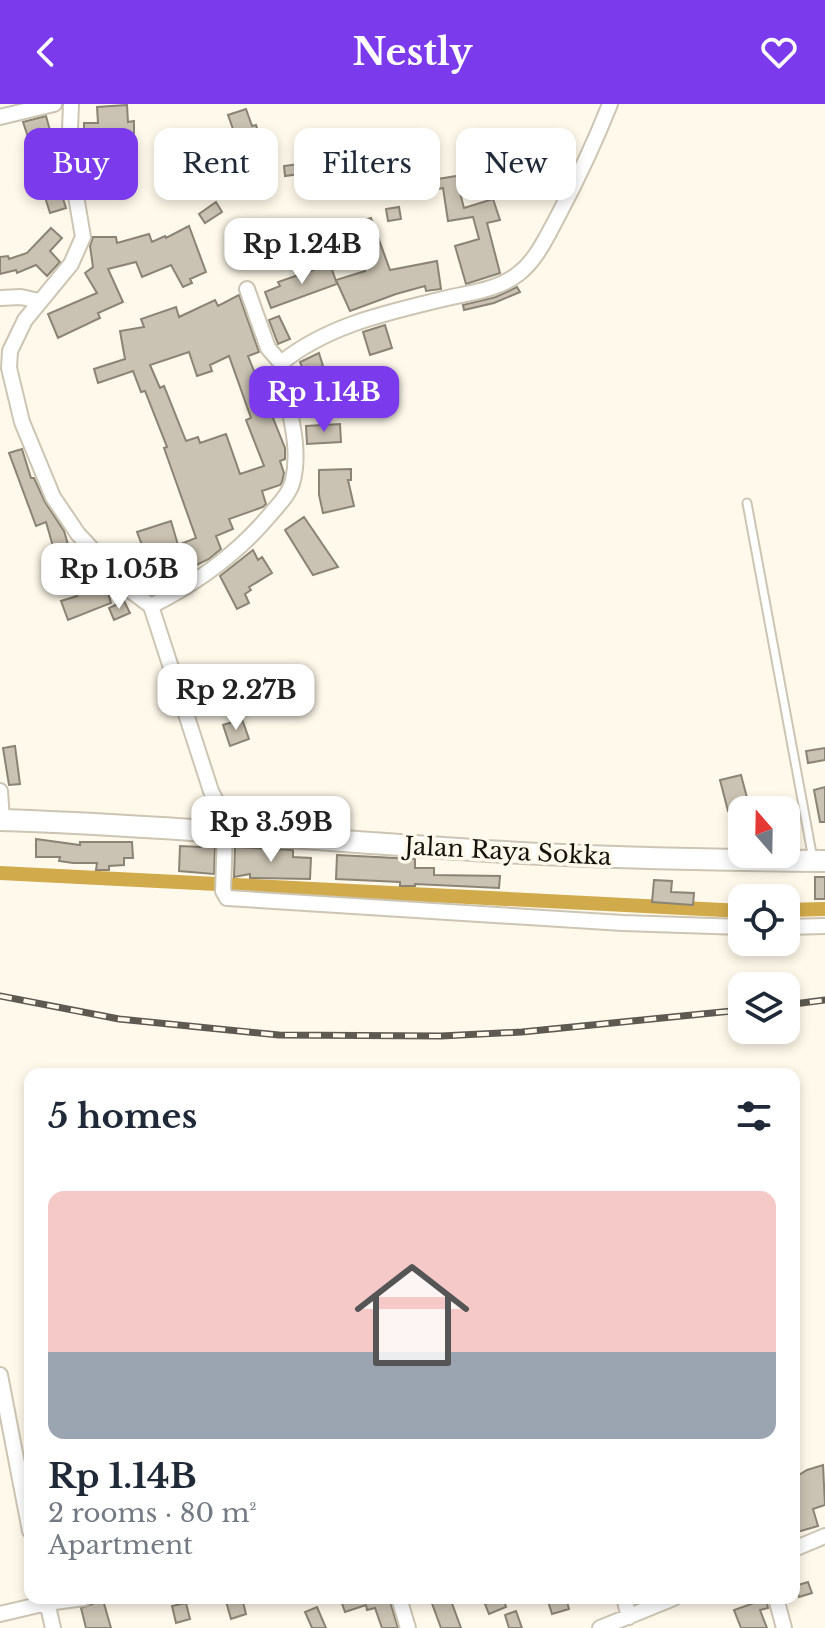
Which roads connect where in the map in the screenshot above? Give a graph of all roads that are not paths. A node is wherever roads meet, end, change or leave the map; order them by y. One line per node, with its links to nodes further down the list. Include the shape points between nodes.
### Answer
1 (54, 104): 4 (street)
2 (71, 104): 7 (street, via 69,155 83,237 71,264)
3 (610, 104): 8 (street, via 575,187 517,275 491,287 344,327)
4 (0, 117)
5 (247, 289): 8 (street, via 268,348)
6 (0, 298): 7 (street)
7 (39, 301): 10 (street, via 10,351 10,379 22,422 66,517 131,591)
8 (281, 363): 10 (street, via 295,445 293,482 285,497 218,567)
9 (747, 503): 14 (lane)
10 (151, 606): 13 (street)
11 (0, 791): 12 (street)
12 (1, 820): 13 (main road, Jalan Raya Sokka)
13 (228, 833): 14 (main road, Jalan Raya Sokka, via 664,860); 16 (street, via 223,891 227,898)
14 (819, 861)
15 (825, 926): 17 (street)
16 (728, 927)
17 (800, 927)
18 (0, 1375): 19 (street)
19 (24, 1500)
20 (825, 1536): 21 (street)
21 (800, 1546)
22 (33, 1604): 28 (street)
23 (47, 1604): 30 (street)
24 (401, 1604): 31 (street)
25 (626, 1604): 29 (street)
26 (660, 1604): 29 (street)
27 (778, 1604): 33 (street)
28 (0, 1614)
29 (629, 1617): 32 (street)
30 (53, 1628)
31 (408, 1628)
32 (600, 1628)
33 (784, 1628)

